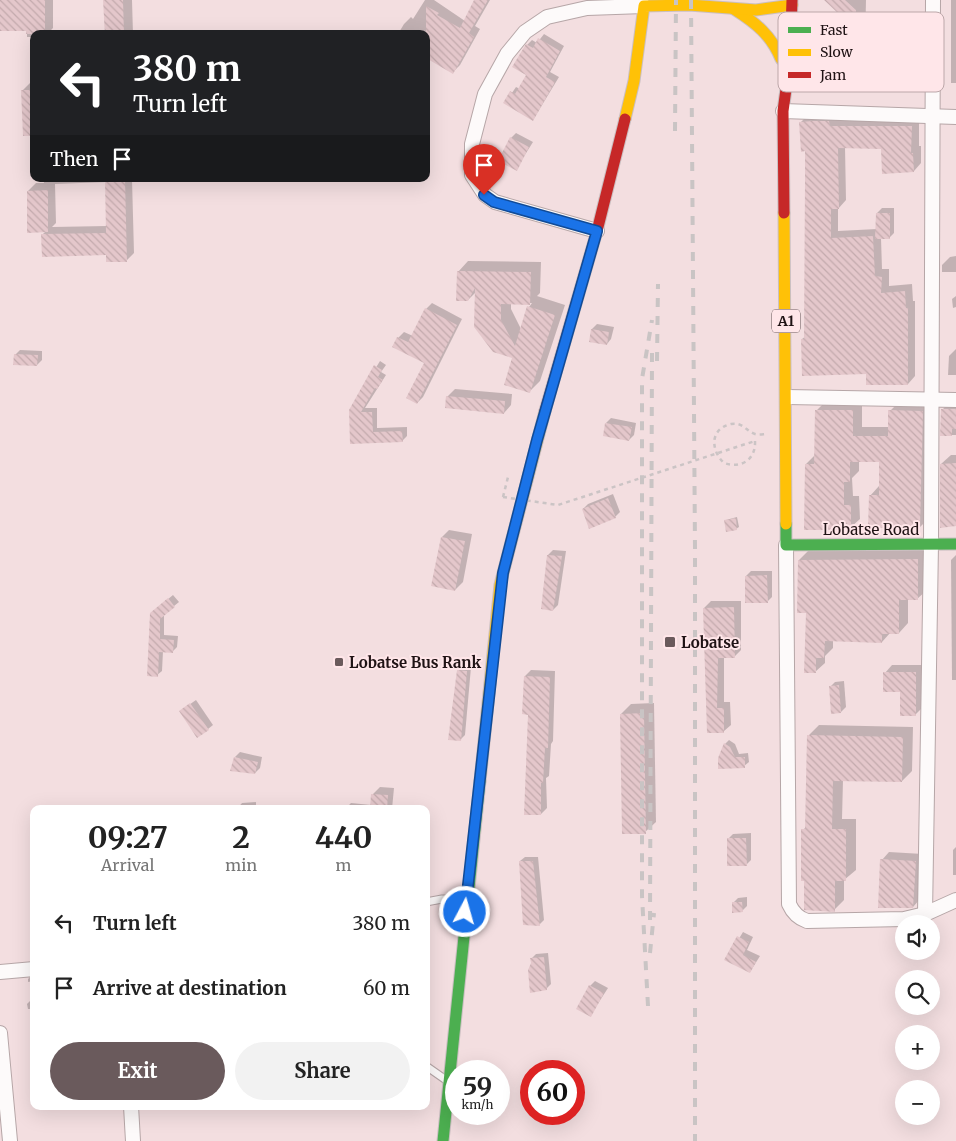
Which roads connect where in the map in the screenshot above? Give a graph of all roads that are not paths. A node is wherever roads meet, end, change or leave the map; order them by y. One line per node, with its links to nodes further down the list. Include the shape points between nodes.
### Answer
1 (643, 3): 2 (main road, via 719,6); 12 (main road, via 634,81); 12 (street, via 570,11 547,17 525,32 507,54 485,94 472,144 472,175 484,195 494,202)
2 (733, 3): 3 (main road); 5 (main road, via 763,27)
3 (780, 3): 4 (main road)
4 (792, 3)
5 (778, 52)
6 (783, 92): 9 (main road, A1)
7 (786, 92): 9 (main road, A1)
8 (932, 92): 10 (street)
9 (784, 104): 10 (street); 13 (main road, A1)
10 (932, 116): 11 (street); 14 (street)
11 (956, 117)
12 (597, 231): 19 (main road, via 503,573)
13 (787, 397): 14 (street); 16 (main road, A1)
14 (930, 400): 15 (street); 17 (street)
15 (956, 400)
16 (786, 544): 17 (main road, Lobatse Road); 22 (street, via 789,904 796,916 807,921 904,919)
17 (931, 544): 18 (main road, Lobatse Road); 22 (street)
18 (956, 544)
19 (466, 899): 21 (lane); 26 (main road)
20 (956, 900): 22 (street)
21 (430, 901)
22 (925, 914)
23 (30, 969): 24 (street)
24 (0, 972)
25 (0, 1033): 31 (street)
26 (450, 1060)
27 (430, 1069): 28 (lane)
28 (445, 1080)
29 (131, 1110): 32 (street)
30 (445, 1112): 33 (main road)
31 (10, 1141)
32 (133, 1141)
33 (442, 1141)

